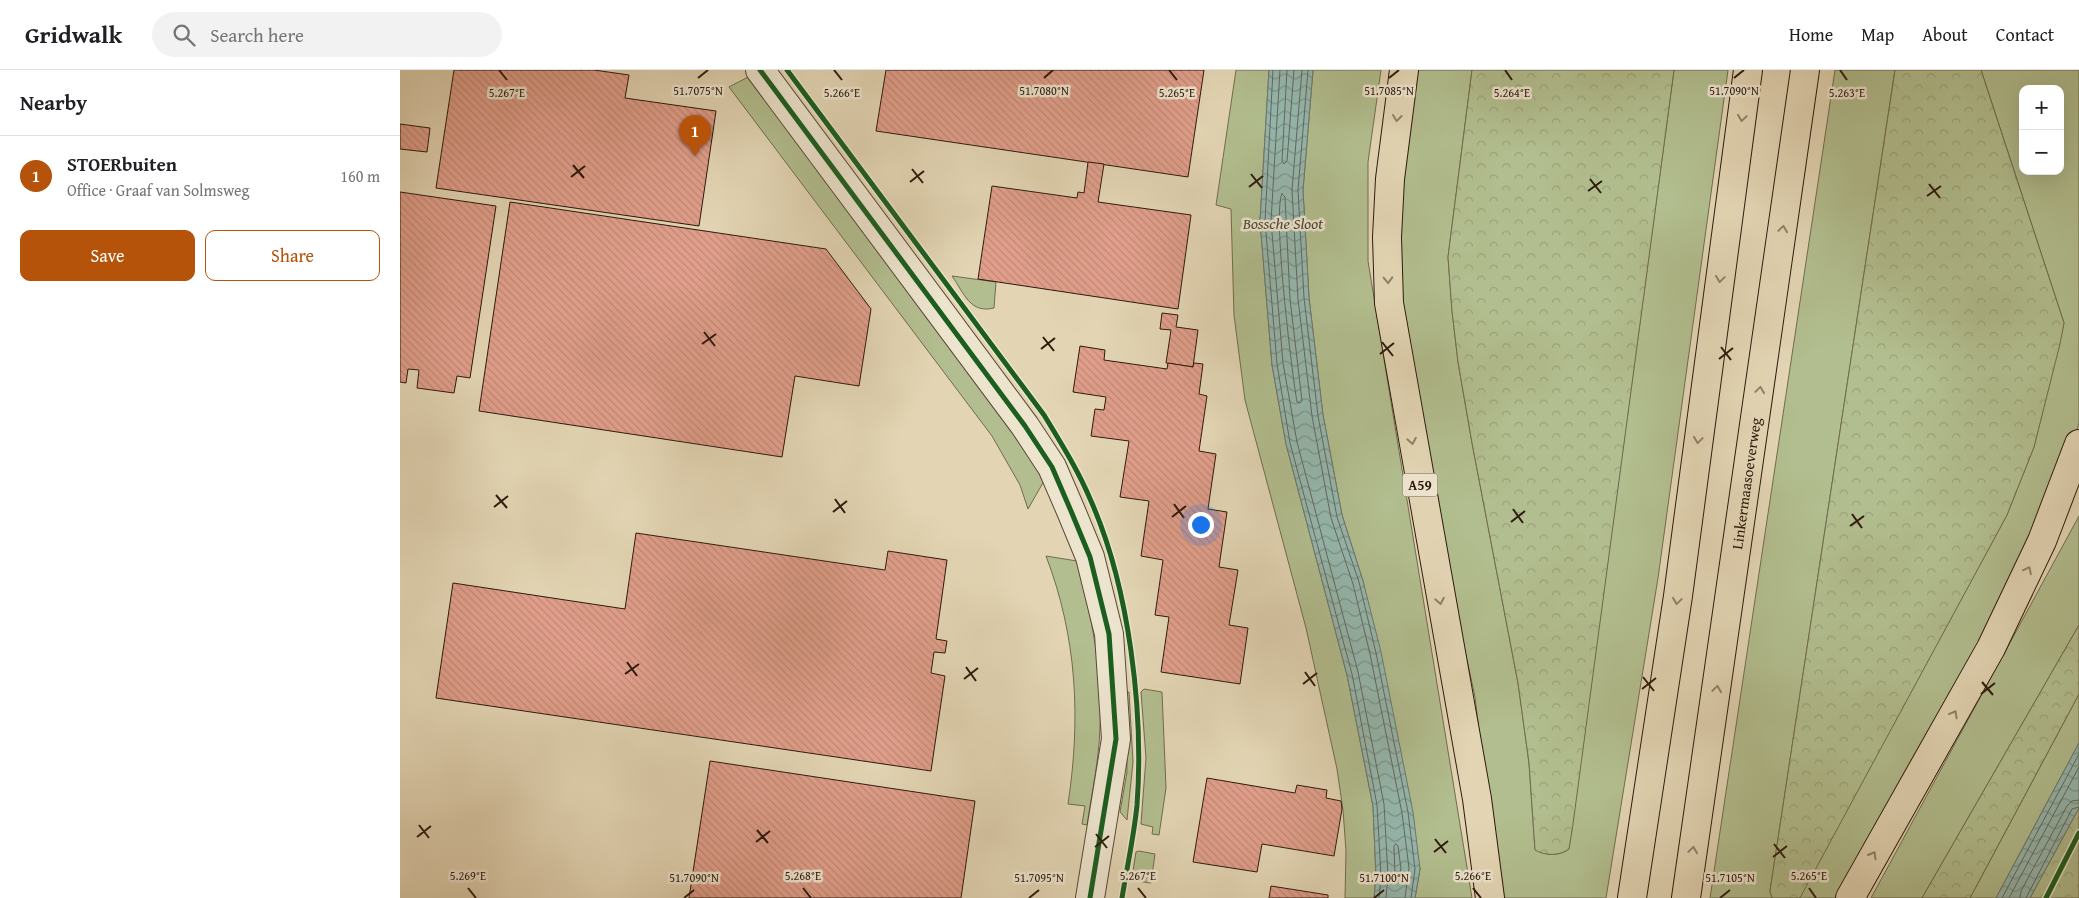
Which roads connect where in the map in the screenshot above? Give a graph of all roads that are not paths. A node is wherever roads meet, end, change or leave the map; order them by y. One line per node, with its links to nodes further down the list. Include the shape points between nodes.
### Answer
1 (760, 70): 6 (street, via 1025,426 1052,467 1090,557 1108,634 1116,739)
2 (1404, 70): 7 (highway, A59, one-way to 7, via 1390,179 1387,237 1389,303 1477,799)
3 (1748, 70): 8 (highway, one-way to 8, via 1679,586)
4 (1805, 70): 9 (highway, Linkermaasoeverweg, one-way to 4)
5 (2079, 444): 10 (highway, one-way to 5, via 1991,648 2042,541)
6 (1090, 898)
7 (1490, 898)
8 (1632, 898)
9 (1686, 898)
10 (1850, 898)

